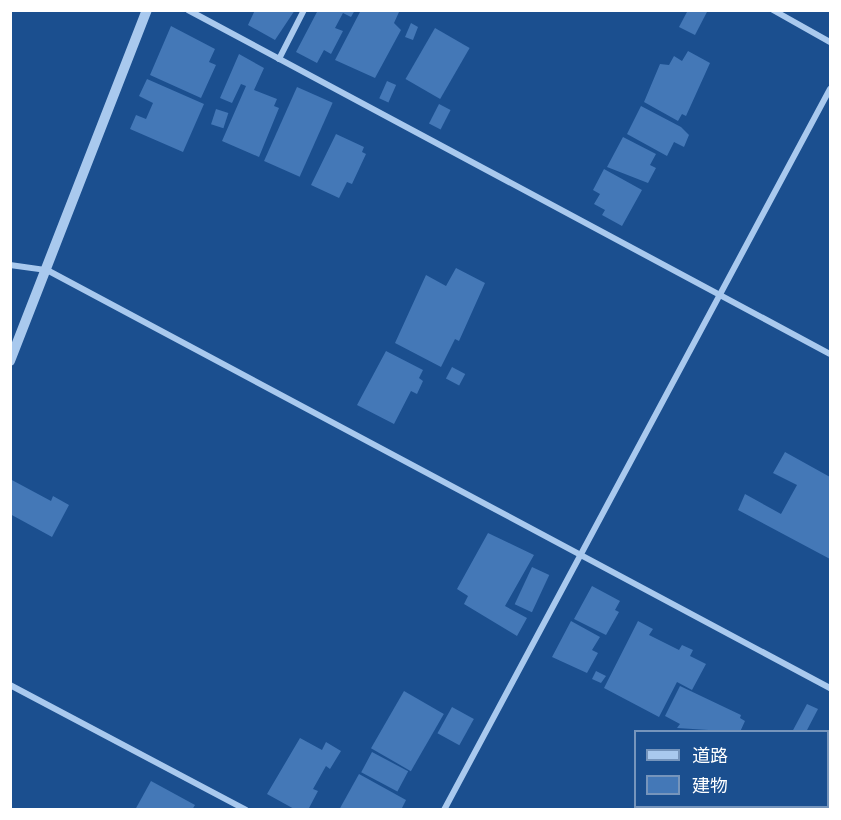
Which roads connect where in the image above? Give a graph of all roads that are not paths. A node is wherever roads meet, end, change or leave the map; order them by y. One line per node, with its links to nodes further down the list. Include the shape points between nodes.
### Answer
1 (147, 10): 9 (street)
2 (188, 10): 6 (street)
3 (304, 10): 6 (street)
4 (773, 10): 5 (street)
5 (831, 42)
6 (279, 59): 10 (street)
7 (831, 89): 10 (street)
8 (10, 265): 9 (street)
9 (47, 270): 12 (street); 13 (street)
10 (721, 296): 11 (street); 13 (street)
11 (831, 354)
12 (10, 362)
13 (582, 557): 15 (street); 17 (street)
14 (10, 685): 16 (street)
15 (831, 688)
16 (246, 810)
17 (444, 810)

